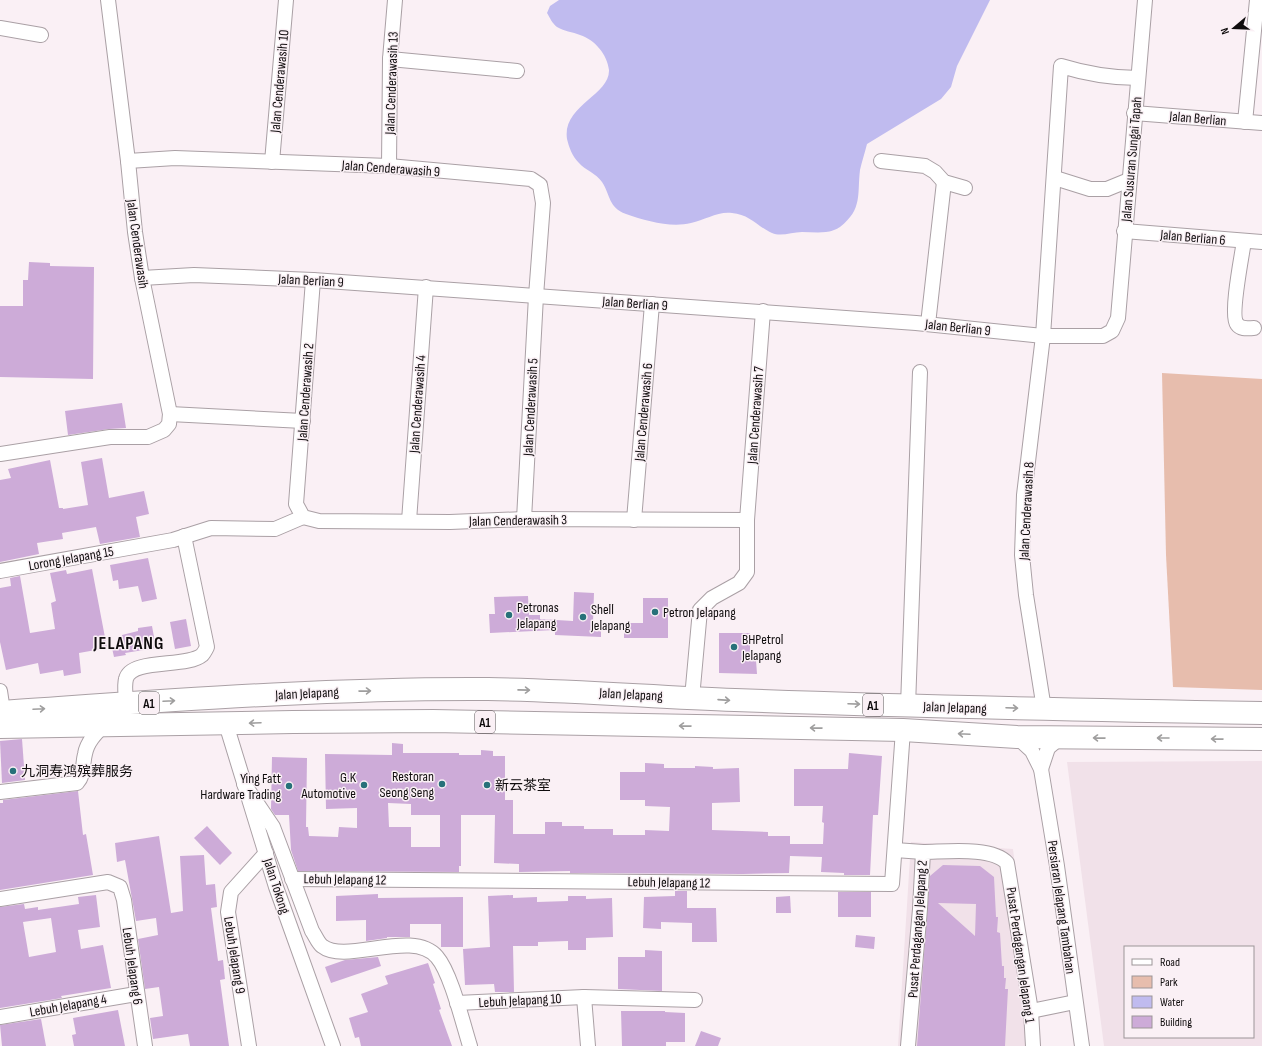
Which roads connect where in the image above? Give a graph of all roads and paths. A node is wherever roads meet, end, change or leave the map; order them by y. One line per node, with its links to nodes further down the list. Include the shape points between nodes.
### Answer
1 (108, 0): 14 (street, Jalan Cenderawasih)
2 (286, 0): 16 (street, Jalan Cenderawasih 10)
3 (395, 0): 8 (street, Jalan Cenderawasih 13)
4 (1145, 0): 10 (street, Jalan Susuran Sungai Tapah)
5 (1257, 0): 12 (street)
6 (0, 28): 7 (street)
7 (42, 35)
8 (390, 59): 9 (street); 17 (street, Jalan Cenderawasih 13)
9 (517, 71)
10 (1138, 78): 11 (street, Jalan Susuran Sungai Tapah); 18 (street, Jalan Cenderawasih 8, via 1087,74 1061,66)
11 (1134, 113): 12 (street, Jalan Berlian); 19 (street, Jalan Susuran Sungai Tapah)
12 (1246, 122): 13 (street, Jalan Berlian)
13 (1262, 123)
14 (128, 161): 16 (street, Jalan Cenderawasih 9, via 175,158); 25 (street, Jalan Cenderawasih)
15 (881, 161): 20 (street, via 925,166)
16 (272, 162): 17 (street, Jalan Cenderawasih 9)
17 (389, 166): 28 (street, Jalan Cenderawasih 9, via 531,179 540,185 543,203)
18 (1055, 178): 19 (street, via 1090,189 1107,189); 34 (street, Jalan Cenderawasih 8)
19 (1129, 180): 22 (street, Jalan Susuran Sungai Tapah)
20 (944, 182): 21 (street); 32 (street)
21 (965, 188)
22 (1124, 231): 23 (street, Jalan Berlian 6); 31 (street, Jalan Susuran Sungai Tapah)
23 (1244, 241): 24 (street, Jalan Berlian 6); 33 (street, via 1234,314 1238,326)
24 (1262, 242)
25 (142, 278): 26 (street, Jalan Berlian 9, via 194,275); 36 (street, Jalan Cenderawasih)
26 (313, 280): 27 (street, Jalan Berlian 9); 37 (street, Jalan Cenderawasih 2)
27 (426, 287): 28 (street, Jalan Berlian 9); 43 (street, Jalan Cenderawasih 4)
28 (536, 296): 29 (street, Jalan Berlian 9); 40 (street, Jalan Cenderawasih 5)
29 (652, 304): 30 (street, Jalan Berlian 9); 41 (street, Jalan Cenderawasih 6)
30 (763, 311): 32 (street, Jalan Berlian 9); 42 (street, Jalan Cenderawasih 7)
31 (1118, 318): 34 (street, Jalan Berlian 9, via 1112,331 1103,336)
32 (928, 324): 34 (street, Jalan Berlian 9)
33 (1254, 328)
34 (1043, 336): 50 (street, Jalan Cenderawasih 8, via 1024,495 1022,555)
35 (920, 372): 49 (street)
36 (170, 414): 37 (street); 38 (street, via 169,424 164,430 148,437 110,437)
37 (303, 421): 39 (street, Jalan Cenderawasih 2, via 296,504)
38 (0, 454)
39 (303, 517): 43 (street, Jalan Cenderawasih 3, via 319,520); 44 (street, Lorong Jelapang 15, via 275,529 211,528)
40 (524, 519): 41 (street, Jalan Cenderawasih 3); 43 (street, Jalan Cenderawasih 3)
41 (634, 520): 42 (street, Jalan Cenderawasih 3)
42 (747, 520): 47 (street, Jalan Cenderawasih 7, via 747,572 739,583 712,598 700,610)
43 (409, 521)
44 (184, 536): 45 (street, Lorong Jelapang 15, via 143,546); 48 (street, via 207,647 203,654 192,660 141,667 131,671 126,679)
45 (0, 571)
46 (485, 689): 47 (main road, Jalan Jelapang / A1, one-way to 47, via 555,690); 48 (main road, Jalan Jelapang / A1, one-way to 46, via 335,692); 53 (main road, via 480,701 472,709 459,716); 54 (main road, via 489,701 496,709 512,717)
47 (692, 698): 49 (main road, Jalan Jelapang / A1, one-way to 49)
48 (126, 704): 51 (main road, Jalan Jelapang / A1, one-way to 48)
49 (908, 706): 50 (main road, Jalan Jelapang / A1, one-way to 50)
50 (1044, 709): 52 (main road, Jalan Jelapang / A1)
51 (1, 710): 56 (main road, Jalan Jelapang / A1)
52 (1262, 713)
53 (433, 721): 54 (main road, Jalan Jelapang / A1); 55 (main road, Jalan Jelapang / A1, one-way to 55)
54 (537, 723): 57 (main road, Jalan Jelapang / A1, one-way to 54)
55 (226, 724): 56 (main road, Jalan Jelapang / A1); 62 (street, Jalan Tokong)
56 (104, 725): 63 (street, via 90,740 85,753 82,777 77,783)
57 (903, 730): 58 (main road, Jalan Jelapang / A1, one-way to 57); 64 (street, Lebuh Jelapang 12)
58 (1017, 737): 59 (main road, Jalan Jelapang / A1); 61 (street, Persiaran Jelapang Tambahan, via 1032,751)
59 (1061, 737): 60 (main road, Jalan Jelapang / A1, one-way to 59); 61 (street, Persiaran Jelapang Tambahan, via 1048,748)
60 (1262, 739)
61 (1041, 769): 73 (street, Persiaran Jelapang Tambahan)
62 (244, 784): 66 (street, Jalan Tokong); 68 (street, via 273,827)
63 (0, 792)
64 (894, 850): 65 (street); 68 (street, Lebuh Jelapang 12, via 892,884)
65 (923, 852): 67 (street, Pusat Perdagangan Jelapang 2, via 975,852 1004,859); 82 (street, Pusat Perdagangan Jelapang 2)
66 (266, 853): 78 (street, Lebuh Jelapang 9, via 231,892 228,912); 79 (street, Jalan Tokong)
67 (1008, 863): 75 (street, Pusat Perdagangan Jelapang 1)
68 (292, 879): 74 (street, via 312,931 321,946 336,952 411,945 425,948 437,956 444,968)
69 (0, 899): 70 (street, Lebuh Jelapang 6, via 108,882 120,887 124,900)
70 (136, 994): 76 (street, Lebuh Jelapang 4); 77 (street, Lebuh Jelapang 6)
71 (584, 997): 72 (street, Lebuh Jelapang 10); 74 (street, Lebuh Jelapang 10); 81 (street)
72 (695, 1000)
73 (1075, 1002): 75 (street); 84 (street, Persiaran Jelapang Tambahan)
74 (457, 1003): 80 (street)
75 (1031, 1011): 83 (street, Pusat Perdagangan Jelapang 1)
76 (0, 1017)
77 (145, 1046)
78 (249, 1046)
79 (333, 1046)
80 (470, 1046)
81 (588, 1046)
82 (908, 1046)
83 (1033, 1046)
84 (1082, 1046)

